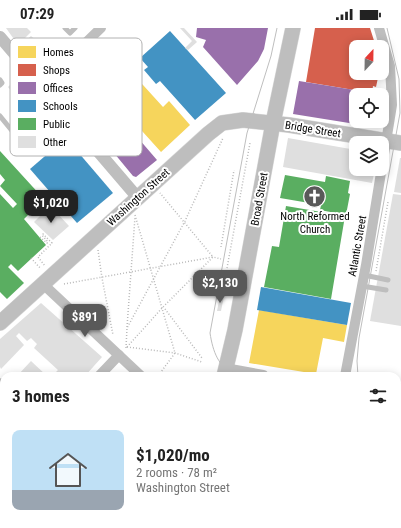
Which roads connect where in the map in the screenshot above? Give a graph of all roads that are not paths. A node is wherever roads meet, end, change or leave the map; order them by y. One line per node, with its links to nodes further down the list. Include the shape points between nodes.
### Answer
1 (65, 28): 2 (lane, via 70,33)
2 (75, 28)
3 (101, 28): 7 (street)
4 (293, 28): 12 (main road, Broad Street)
5 (379, 28): 14 (street, Atlantic Street, via 392,79)
6 (0, 37): 8 (street)
7 (91, 38)
8 (10, 48)
9 (0, 80): 10 (lane)
10 (0, 85)
11 (0, 116): 13 (lane)
12 (272, 123): 14 (main road, Bridge Street); 16 (main road, Washington Street, via 239,120 222,124); 27 (main road, Broad Street)
13 (10, 128)
14 (394, 141): 17 (street, Atlantic Street)
15 (102, 156): 16 (street)
16 (138, 198): 19 (main road, Washington Street)
17 (364, 275): 18 (lane); 20 (street, Atlantic Street)
18 (388, 280)
19 (43, 284): 22 (main road, Washington Street); 23 (street)
20 (362, 286): 21 (lane); 24 (street, Atlantic Street)
21 (386, 290)
22 (0, 323)
23 (119, 355): 25 (street); 26 (street)
24 (349, 356): 28 (street, Atlantic Street); 29 (street, Atlantic Street)
25 (103, 372)
26 (137, 372)
27 (225, 372)
28 (346, 372)
29 (351, 372)

